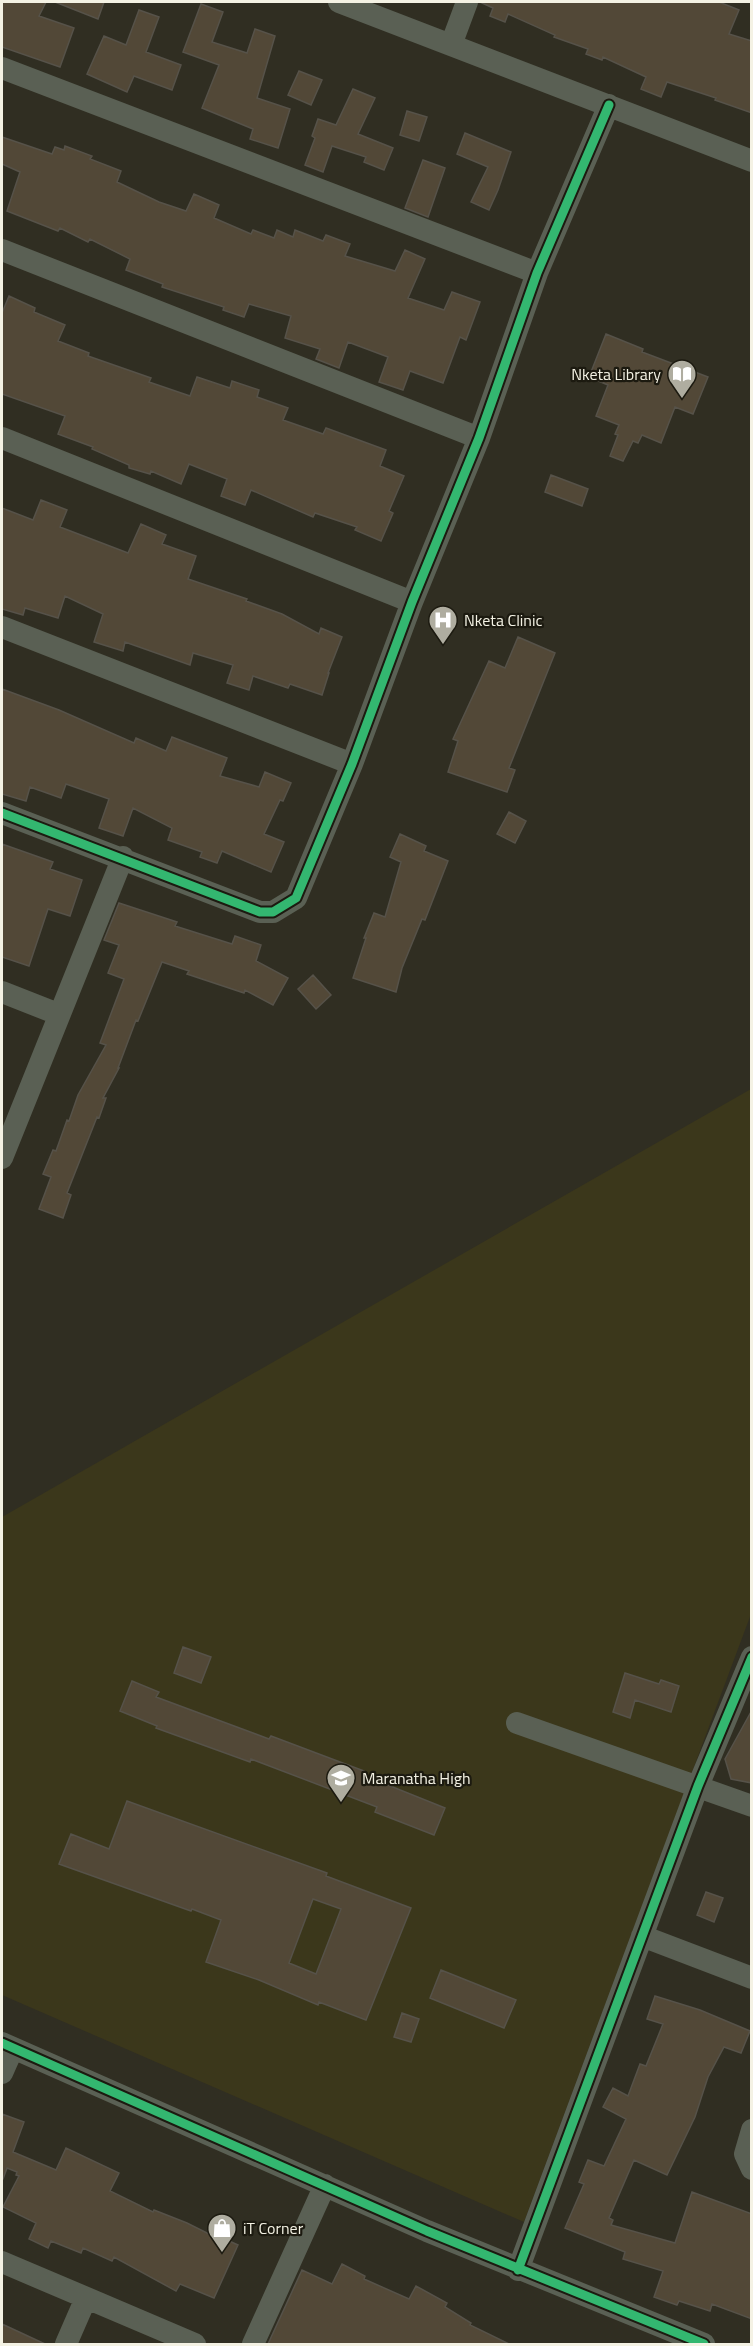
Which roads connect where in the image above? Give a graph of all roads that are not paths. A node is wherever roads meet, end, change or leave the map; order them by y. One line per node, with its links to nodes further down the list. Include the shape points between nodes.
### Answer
1 (339, 2): 3 (street)
2 (467, 2): 3 (street)
3 (451, 45): 5 (street)
4 (2, 68): 8 (street)
5 (609, 105): 6 (street); 8 (street)
6 (752, 161)
7 (2, 250): 10 (street)
8 (537, 273): 10 (street)
9 (2, 438): 11 (street)
10 (479, 438): 11 (street)
11 (412, 602): 13 (street)
12 (2, 627): 13 (street)
13 (352, 764): 15 (street, via 296,898 273,912 260,912)
14 (2, 813): 15 (street)
15 (123, 857): 17 (street)
16 (2, 992): 17 (street)
17 (58, 1014): 18 (street)
18 (2, 1158)
19 (752, 1657): 21 (street)
20 (518, 1724): 21 (street)
21 (698, 1786): 22 (street); 23 (street)
22 (752, 1806)
23 (642, 1936): 24 (street); 31 (street)
24 (752, 1978)
25 (7, 2046): 26 (street); 29 (street)
26 (2, 2073)
27 (752, 2130): 28 (street, via 745,2154)
28 (752, 2169)
29 (325, 2185): 31 (street); 35 (street)
30 (2, 2262): 32 (street)
31 (518, 2270): 36 (street)
32 (86, 2298): 33 (street); 34 (street)
33 (66, 2344)
34 (195, 2344)
35 (253, 2344)
36 (704, 2344)

